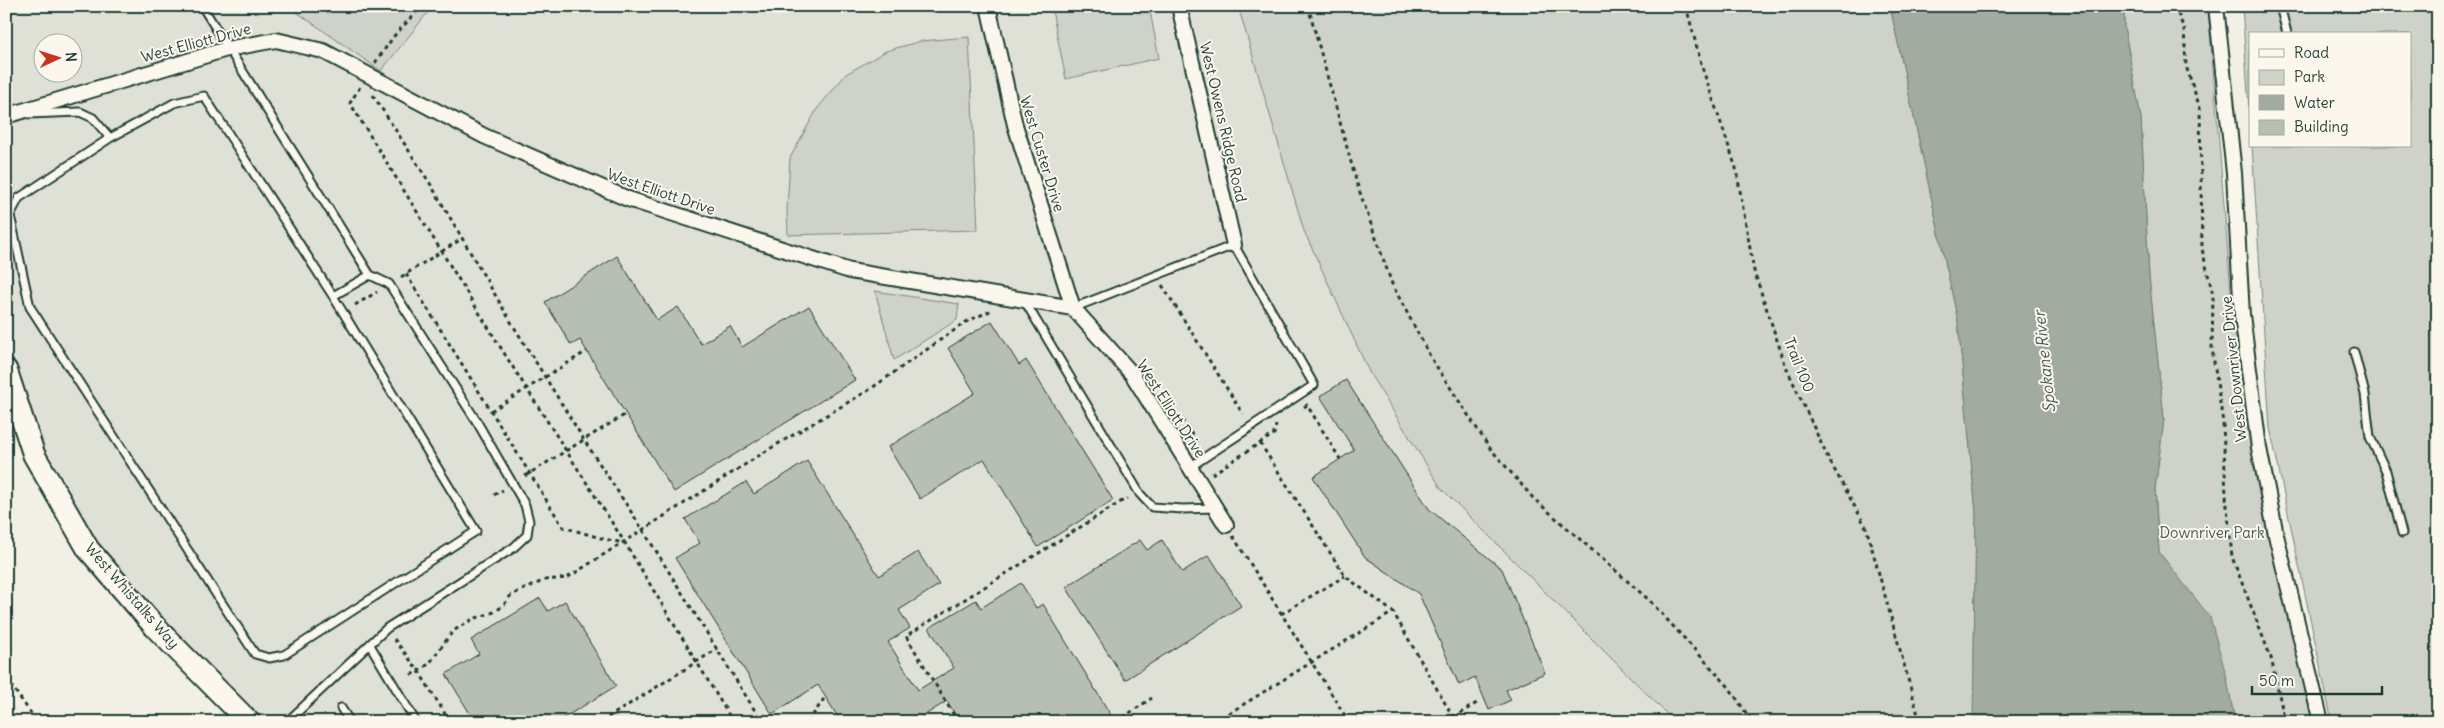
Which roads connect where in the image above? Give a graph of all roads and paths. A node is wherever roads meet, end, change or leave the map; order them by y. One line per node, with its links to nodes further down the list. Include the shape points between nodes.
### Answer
1 (202, 6): 11 (lane)
2 (422, 6): 12 (path, via 394,36)
3 (988, 6): 26 (street, West Custer Drive, via 1015,125)
4 (1179, 6): 16 (street, West Owens Ridge Road)
5 (1308, 6): 86 (path, via 1360,193 1392,284 1431,358 1489,447 1533,498 1649,600 1729,687)
6 (1686, 6): 87 (path, Trail 100, via 1736,168 1754,271 1786,367 1828,458 1866,527)
7 (2175, 6): 88 (path, via 2184,29 2186,66 2200,108 2201,240 2213,295 2212,348 2223,423 2232,557 2270,658)
8 (2216, 6): 89 (street, West Downriver Drive, via 2234,173 2242,314 2259,448 2276,535)
9 (2280, 6): 10 (lane)
10 (2286, 32)
11 (227, 49): 13 (street, West Elliott Drive); 19 (lane); 24 (street, West Elliott Drive, via 276,40 323,51 484,136 628,199 850,270)
12 (372, 67)
13 (9, 115): 14 (lane, via 80,112 93,118)
14 (110, 138): 23 (lane, via 174,103 204,96); 23 (lane, via 18,198 10,215 30,307 255,654 269,658 284,655 476,531)
15 (463, 238): 17 (path); 17 (path, via 372,94 361,86 350,102); 30 (path)
16 (1234, 245): 20 (lane); 43 (lane, via 1314,385)
17 (442, 251): 18 (path); 31 (path)
18 (406, 274): 21 (path); 33 (path)
19 (370, 275): 23 (lane); 59 (lane, via 389,284 503,465 526,505 529,521 527,535 513,548 387,628)
20 (1158, 275): 26 (lane); 35 (path)
21 (401, 277)
22 (380, 290): 25 (path)
23 (333, 296)
24 (1020, 299): 26 (street, West Elliott Drive); 50 (lane, via 1140,494 1152,506); 52 (path, via 966,322 869,390 771,448)
25 (355, 305)
26 (1074, 308): 43 (street, West Elliott Drive, via 1132,374)
27 (587, 351): 30 (path)
28 (2354, 352): 53 (lane, via 2365,394 2370,437 2386,471)
29 (6, 370): 72 (main road, West Whistalks Way, via 34,456 88,549 156,628)
30 (546, 377): 31 (path); 38 (path)
31 (527, 388): 33 (path); 41 (path)
32 (1299, 410): 42 (path, via 1307,405)
33 (491, 411): 44 (path)
34 (626, 414): 38 (path)
35 (1243, 414)
36 (1182, 419): 40 (path)
37 (1283, 420): 39 (path, via 1275,425 1274,434)
38 (584, 440): 41 (path); 52 (path)
39 (1260, 443): 46 (path, via 1212,474); 55 (path)
40 (1198, 444)
41 (566, 451): 44 (path); 54 (path)
42 (1340, 459)
43 (1190, 468): 50 (street, West Elliott Drive)
44 (530, 473): 45 (path); 54 (path, via 563,527)
45 (525, 476)
46 (1216, 483)
47 (504, 489): 48 (path)
48 (494, 495)
49 (1127, 498): 81 (path, via 906,636)
50 (1216, 508): 51 (street, West Elliott Drive)
51 (1226, 525): 57 (path)
52 (644, 530): 54 (path); 60 (path)
53 (2402, 533)
54 (625, 543): 62 (path); 63 (path, via 566,578 545,580 511,595 494,612 453,631 429,664)
55 (1345, 576): 56 (path); 57 (path)
56 (1393, 612): 61 (path); 70 (path)
57 (1281, 614): 61 (path)
58 (394, 639): 63 (path)
59 (370, 645): 73 (lane); 75 (lane)
60 (716, 649): 62 (path); 79 (path)
61 (1311, 660): 83 (path); 84 (path)
62 (696, 663): 77 (path); 78 (path)
63 (418, 670): 64 (path); 76 (path)
64 (411, 675)
65 (6, 678): 71 (path)
66 (826, 696): 80 (path)
67 (1152, 698): 82 (path)
68 (1480, 701): 70 (path)
69 (341, 708): 74 (lane)
70 (1453, 717): 85 (path)
71 (38, 722)
72 (249, 722)
73 (287, 722)
74 (350, 722)
75 (416, 722)
76 (450, 722)
77 (601, 722)
78 (732, 722)
79 (762, 722)
80 (808, 722)
81 (958, 722)
82 (1116, 722)
83 (1216, 722)
84 (1349, 722)
85 (1446, 722)
86 (1752, 722)
87 (1920, 722)
88 (2285, 722)
89 (2321, 722)

